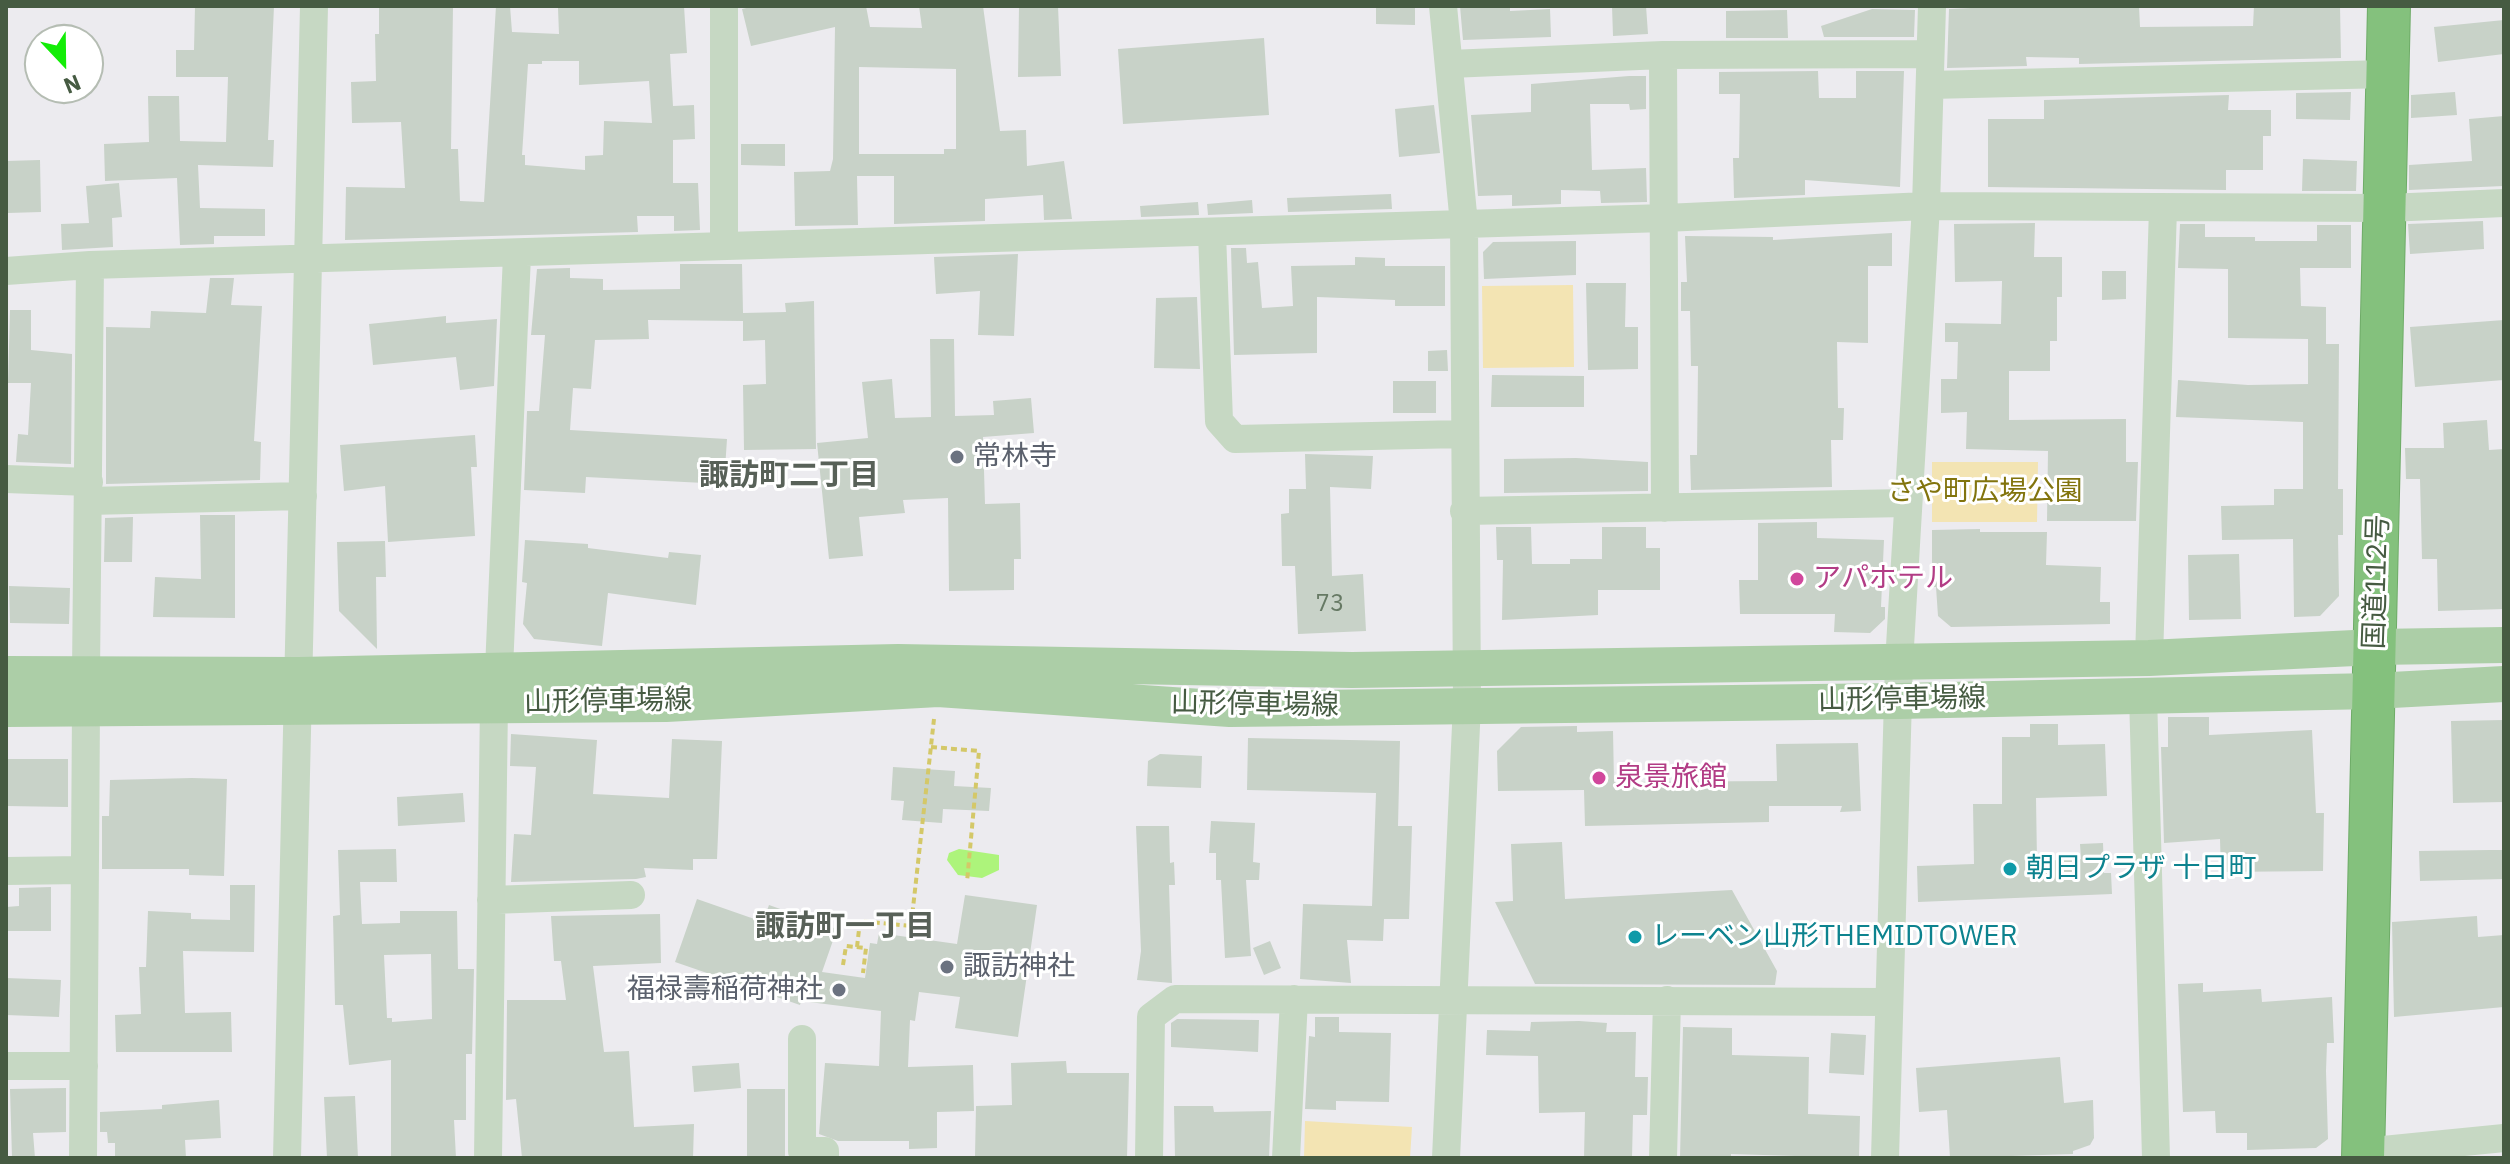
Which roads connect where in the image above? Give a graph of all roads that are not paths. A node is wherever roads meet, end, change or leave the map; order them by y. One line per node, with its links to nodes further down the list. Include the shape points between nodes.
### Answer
1 (314, 6): 20 (street)
2 (724, 6): 18 (street)
3 (1443, 6): 8 (street)
4 (1932, 6): 6 (street)
5 (2389, 6): 9 (highway, 国道112号)
6 (1930, 54): 7 (street); 10 (street)
7 (1663, 55): 8 (street); 15 (street)
8 (1450, 64): 16 (street)
9 (2388, 74): 10 (street); 14 (highway, 国道112号)
10 (1930, 85): 12 (street)
11 (2504, 203): 14 (street)
12 (1926, 206): 13 (street); 15 (street); 27 (street)
13 (2163, 208): 14 (street); 32 (street)
14 (2387, 208): 31 (highway, 国道112号)
15 (1665, 218): 16 (street); 28 (street)
16 (1464, 224): 17 (street); 23 (street)
17 (1212, 233): 18 (street); 23 (street, via 1219,421 1235,439)
18 (724, 245): 19 (street)
19 (517, 255): 20 (street); 37 (street)
20 (310, 261): 21 (street); 26 (street)
21 (90, 265): 22 (street); 25 (street)
22 (6, 271)
23 (1463, 434): 29 (street)
24 (6, 479): 25 (street)
25 (88, 492): 26 (street); 38 (street)
26 (303, 496): 40 (street)
27 (1907, 503): 28 (street); 33 (street)
28 (1665, 508): 29 (street)
29 (1464, 511): 34 (street)
30 (2504, 645): 31 (main road, 山形停車場線)
31 (2375, 647): 32 (main road, 山形停車場線); 39 (highway, 国道112号)
32 (2149, 658): 33 (main road, 山形停車場線)
33 (1899, 663): 34 (main road, 山形停車場線); 42 (street)
34 (1465, 667): 37 (main road, 山形停車場線, via 898,662 667,669); 43 (street)
35 (6, 674): 38 (main road, 山形停車場線)
36 (2504, 684): 39 (main road, 山形停車場線)
37 (497, 686): 40 (main road, 山形停車場線); 43 (main road, 山形停車場線, via 666,704 938,689 1230,709); 48 (street)
38 (86, 691): 40 (main road, 山形停車場線); 44 (main road, 山形停車場線); 45 (street)
39 (2373, 691): 41 (main road, 山形停車場線); 57 (highway, 国道112号)
40 (299, 692): 59 (street)
41 (2143, 695): 42 (main road, 山形停車場線); 67 (street)
42 (1899, 701): 43 (main road, 山形停車場線); 52 (street)
43 (1467, 704): 49 (street)
44 (6, 709)
45 (83, 870): 46 (street); 55 (street)
46 (6, 871)
47 (631, 895): 48 (street)
48 (491, 900): 60 (street)
49 (1453, 998): 50 (street); 51 (street); 64 (street)
50 (1294, 999): 62 (street, via 1175,999 1151,1017); 63 (street)
51 (1667, 1000): 52 (street); 65 (street)
52 (1886, 1002): 66 (street)
53 (802, 1039): 61 (street, via 802,1151 825,1151)
54 (6, 1066): 55 (street)
55 (84, 1066): 58 (street)
56 (2504, 1138): 57 (street)
57 (2363, 1155)
58 (83, 1158)
59 (287, 1158)
60 (488, 1158)
61 (825, 1158)
62 (1149, 1158)
63 (1286, 1158)
64 (1446, 1158)
65 (1663, 1158)
66 (1885, 1158)
67 (2156, 1158)

